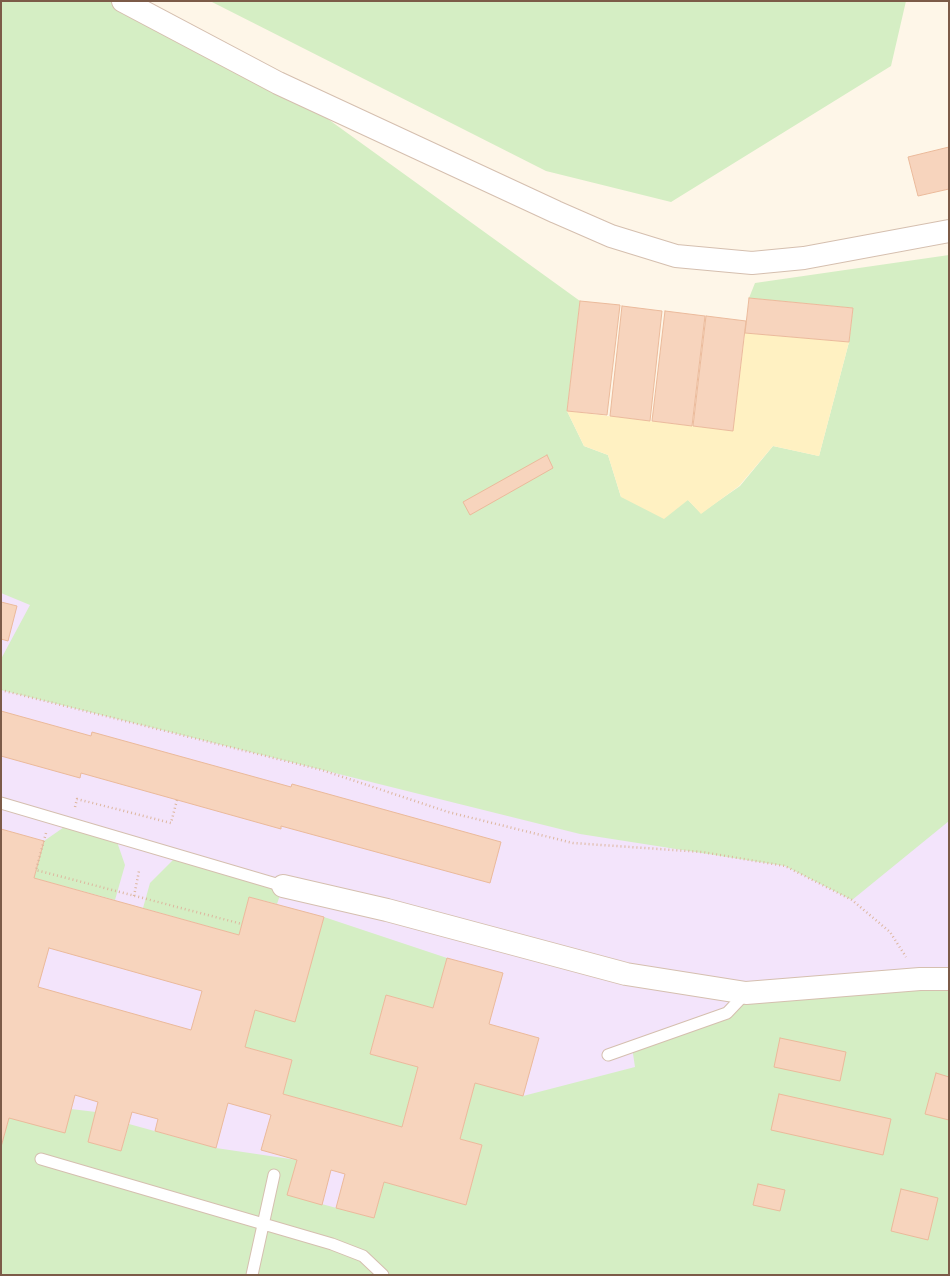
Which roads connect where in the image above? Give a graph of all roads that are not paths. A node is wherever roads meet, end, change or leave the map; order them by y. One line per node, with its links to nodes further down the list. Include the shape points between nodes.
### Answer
1 (123, 1): 2 (street, via 278,83 556,212 611,236 676,256 752,263 804,258)
2 (949, 231)
3 (1, 803): 4 (lane)
4 (283, 886): 6 (street, via 388,910 626,974)
5 (949, 979): 6 (street)
6 (746, 993): 7 (lane, via 728,1013)
7 (608, 1055)
8 (41, 1159): 10 (lane)
9 (274, 1175): 10 (lane)
10 (264, 1223): 11 (lane); 12 (lane, via 363,1256)
11 (252, 1275)
12 (383, 1275)

